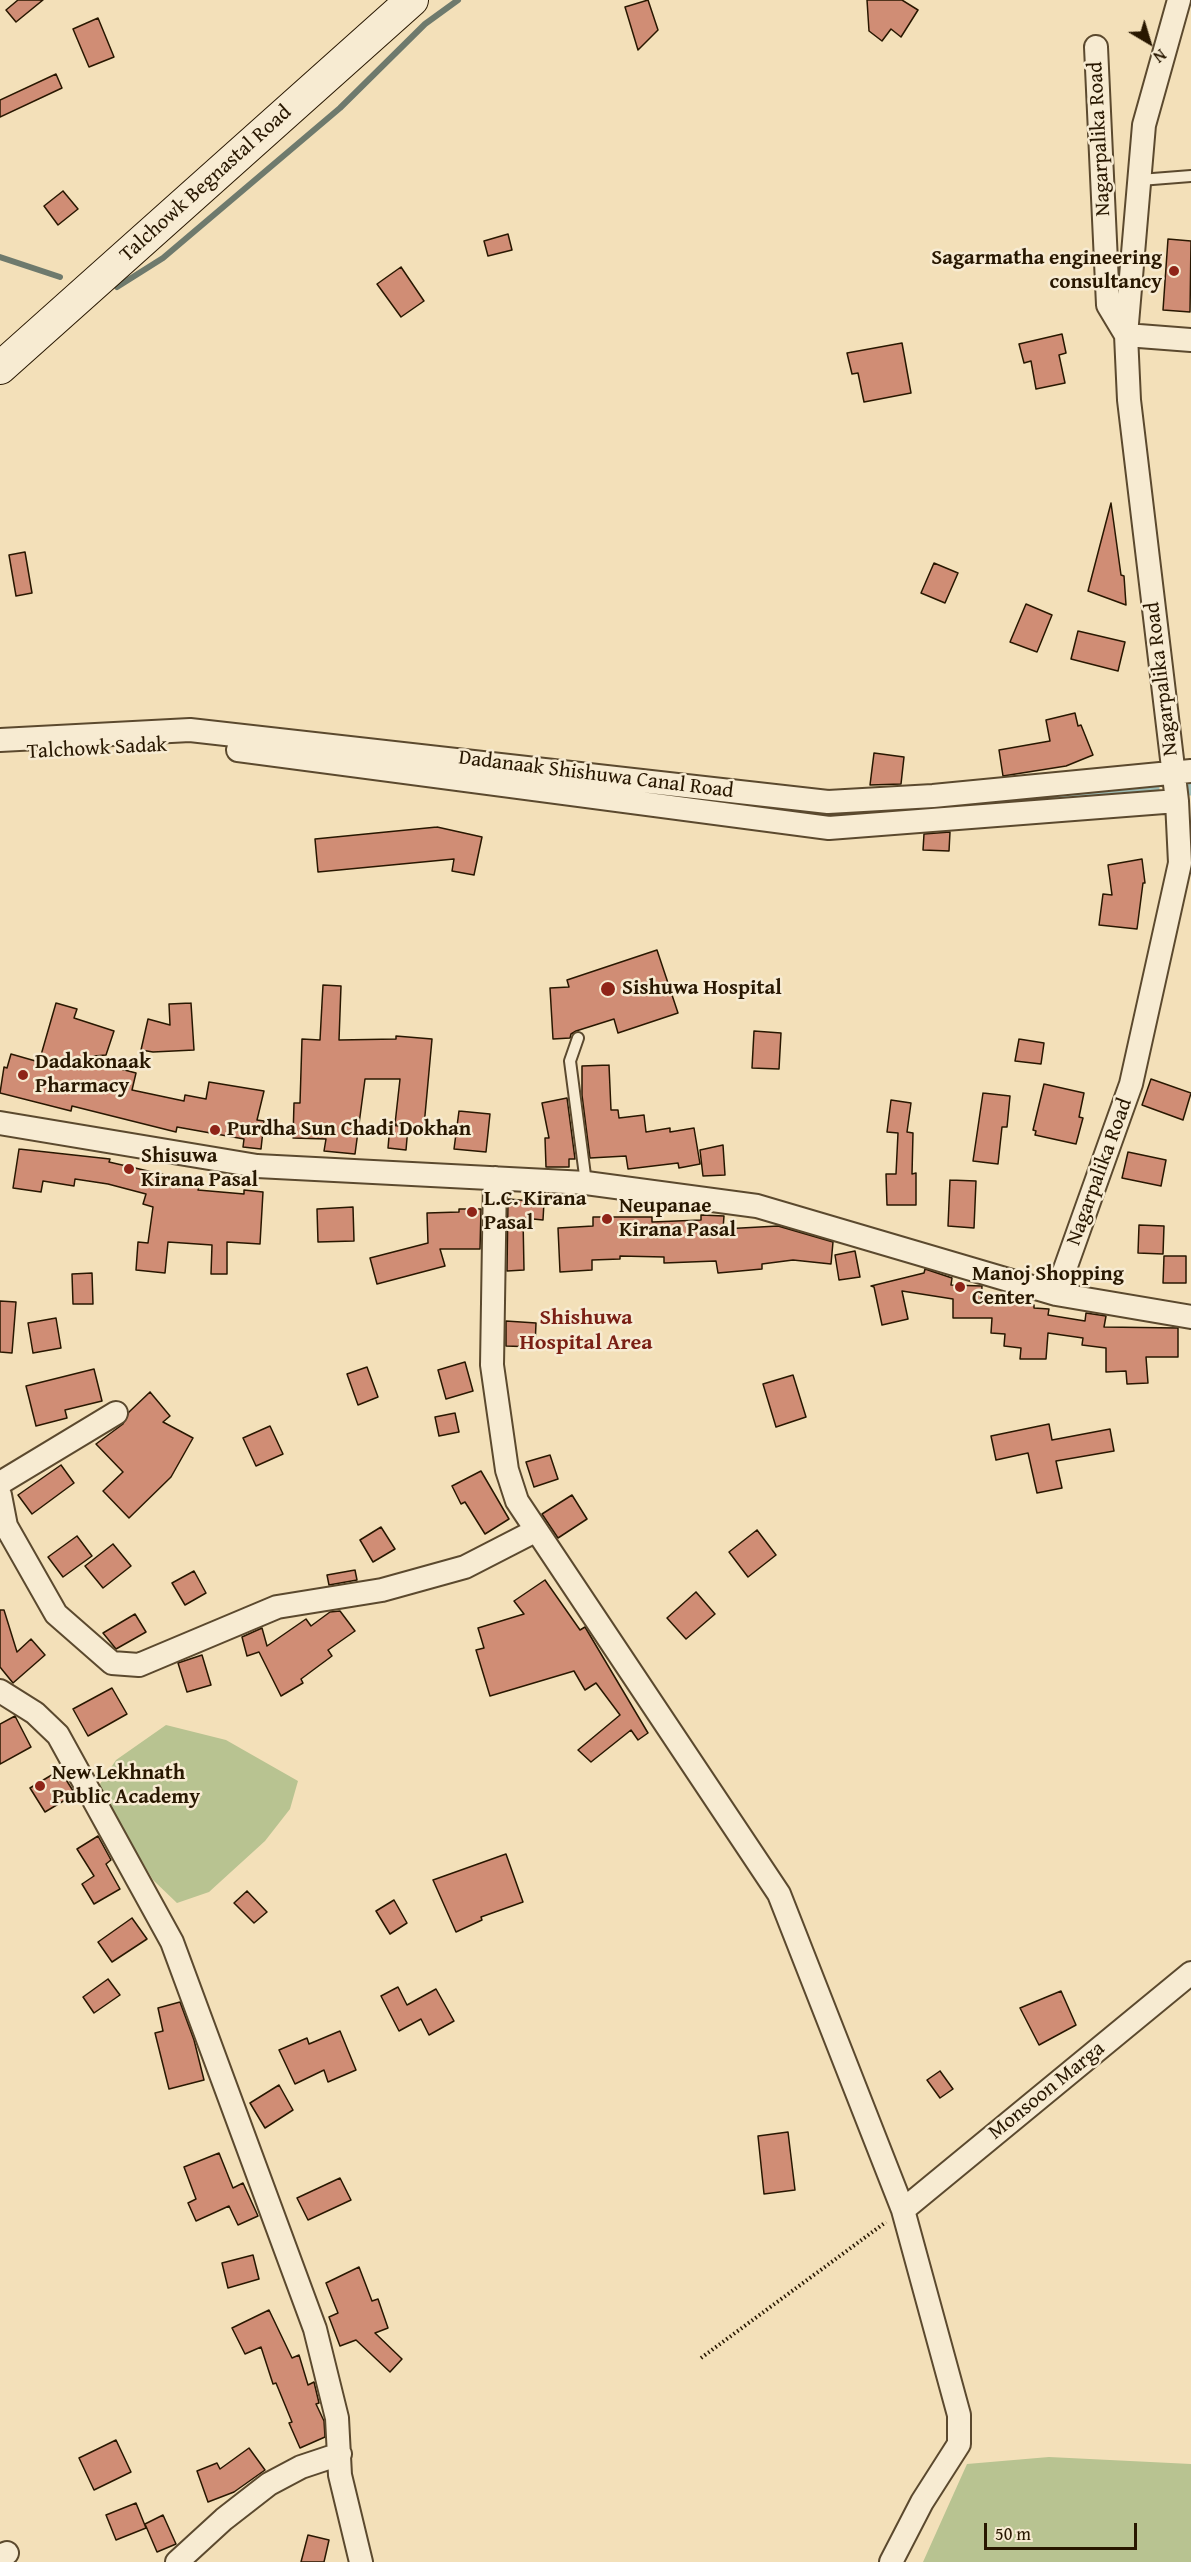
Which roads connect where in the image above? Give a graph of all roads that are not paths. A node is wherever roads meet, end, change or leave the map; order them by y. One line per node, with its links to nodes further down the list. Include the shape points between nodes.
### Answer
1 (412, 0): 8 (main road, Talchowk Begnastal Road)
2 (1179, 0): 5 (street, Nagarpalika Road, via 1144,125)
3 (1096, 47): 6 (street, Nagarpalika Road, via 1108,305)
4 (1191, 176): 5 (lane)
5 (1140, 180): 6 (street, Nagarpalika Road)
6 (1126, 335): 7 (street); 12 (street, Nagarpalika Road, via 1129,400)
7 (1191, 340)
8 (0, 368)
9 (0, 740): 12 (street, Dadanaak Shishuwa Canal Road, via 190,730 828,802)
10 (195, 745): 11 (street, Talchowk Sadak); 13 (street, Dadanaak Shishuwa Canal Road, via 829,828)
11 (0, 753)
12 (1182, 772): 13 (street, Nagarpalika Road)
13 (1178, 801): 18 (street, Nagarpalika Road, via 1180,863 1131,1083)
14 (578, 1038): 17 (lane, via 570,1061)
15 (0, 1123): 16 (street, via 257,1166)
16 (495, 1178): 17 (street); 23 (street, via 492,1365 498,1419 513,1491)
17 (586, 1183): 18 (street, via 757,1206)
18 (1056, 1294): 19 (street)
19 (1191, 1317)
20 (116, 1413): 21 (street)
21 (0, 1483)
22 (0, 1495): 23 (street, via 6,1526 56,1614 112,1663 139,1665 277,1607 382,1590 465,1567)
23 (535, 1531): 26 (street, via 779,1894)
24 (0, 1691): 27 (street, via 35,1713 58,1735 172,1942 315,2329 337,2418)
25 (1191, 1973): 26 (street, Monsoon Marga)
26 (903, 2210): 30 (street, via 959,2415 959,2444 922,2502)
27 (340, 2454): 28 (street, via 269,2484); 29 (street, via 340,2475)
28 (177, 2562)
29 (361, 2562)
30 (891, 2562)

